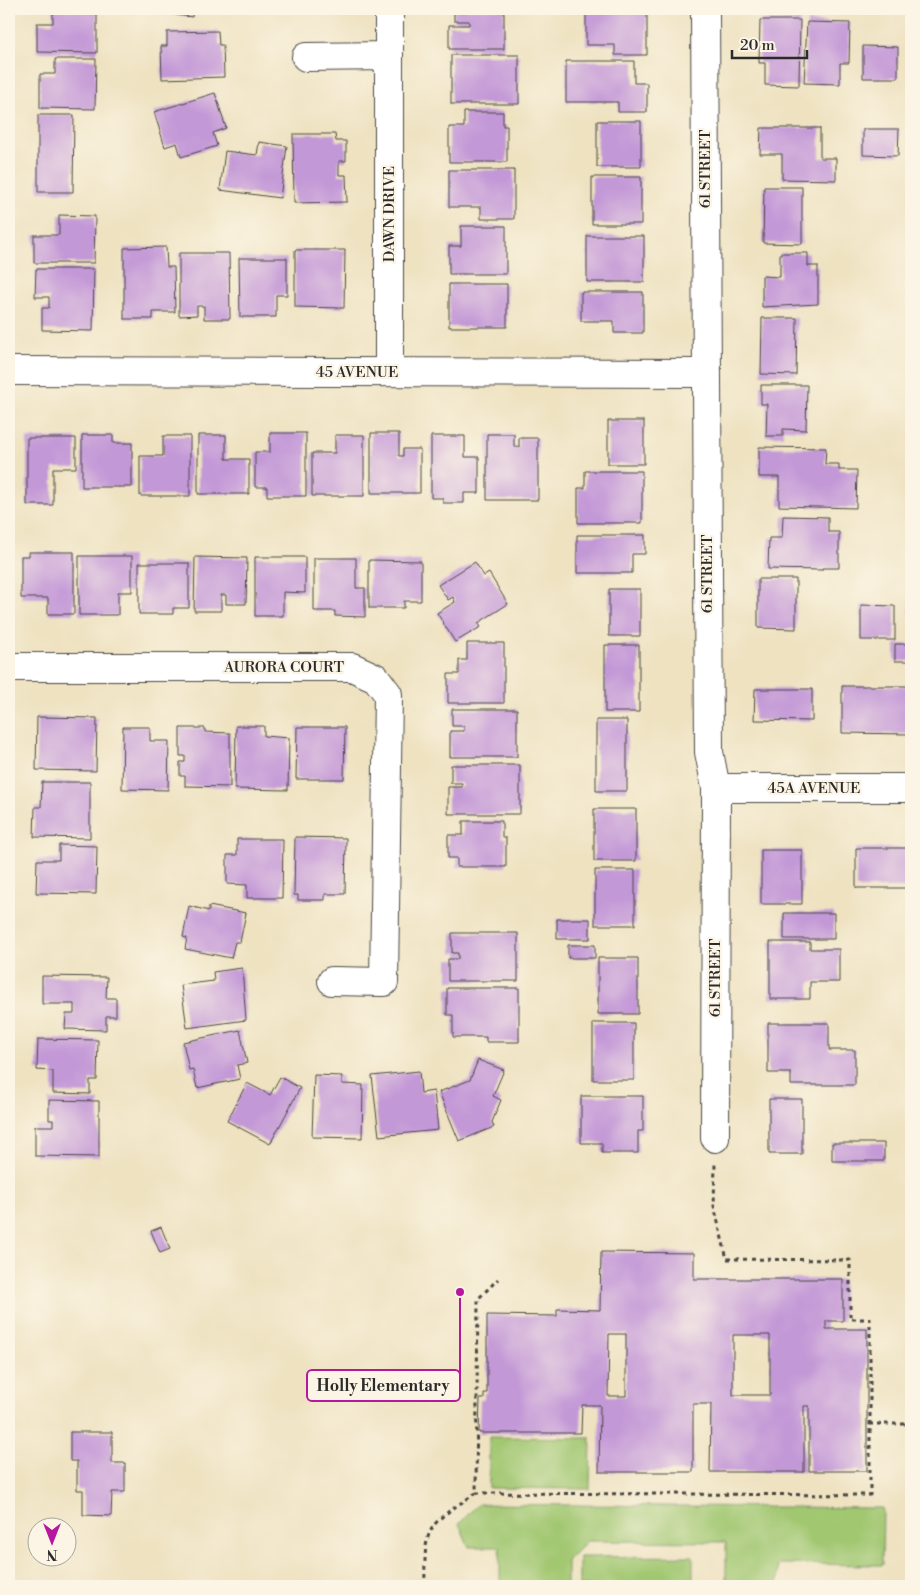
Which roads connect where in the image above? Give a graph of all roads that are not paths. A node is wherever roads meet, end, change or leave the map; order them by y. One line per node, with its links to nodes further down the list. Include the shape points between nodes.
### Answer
1 (389, 9): 3 (street, DAWN DRIVE)
2 (705, 9): 7 (street, 61 STREET)
3 (389, 56): 4 (street); 6 (street, DAWN DRIVE)
4 (306, 57)
5 (9, 371): 6 (street, 45 AVENUE)
6 (389, 372): 7 (street, 45 AVENUE)
7 (706, 373): 9 (street, 61 STREET, via 709,752)
8 (9, 667): 11 (street, AURORA COURT, via 352,667 376,678 388,694 384,982)
9 (716, 788): 10 (street, 45A AVENUE); 12 (street, 61 STREET)
10 (911, 788)
11 (332, 982)
12 (714, 1138)

